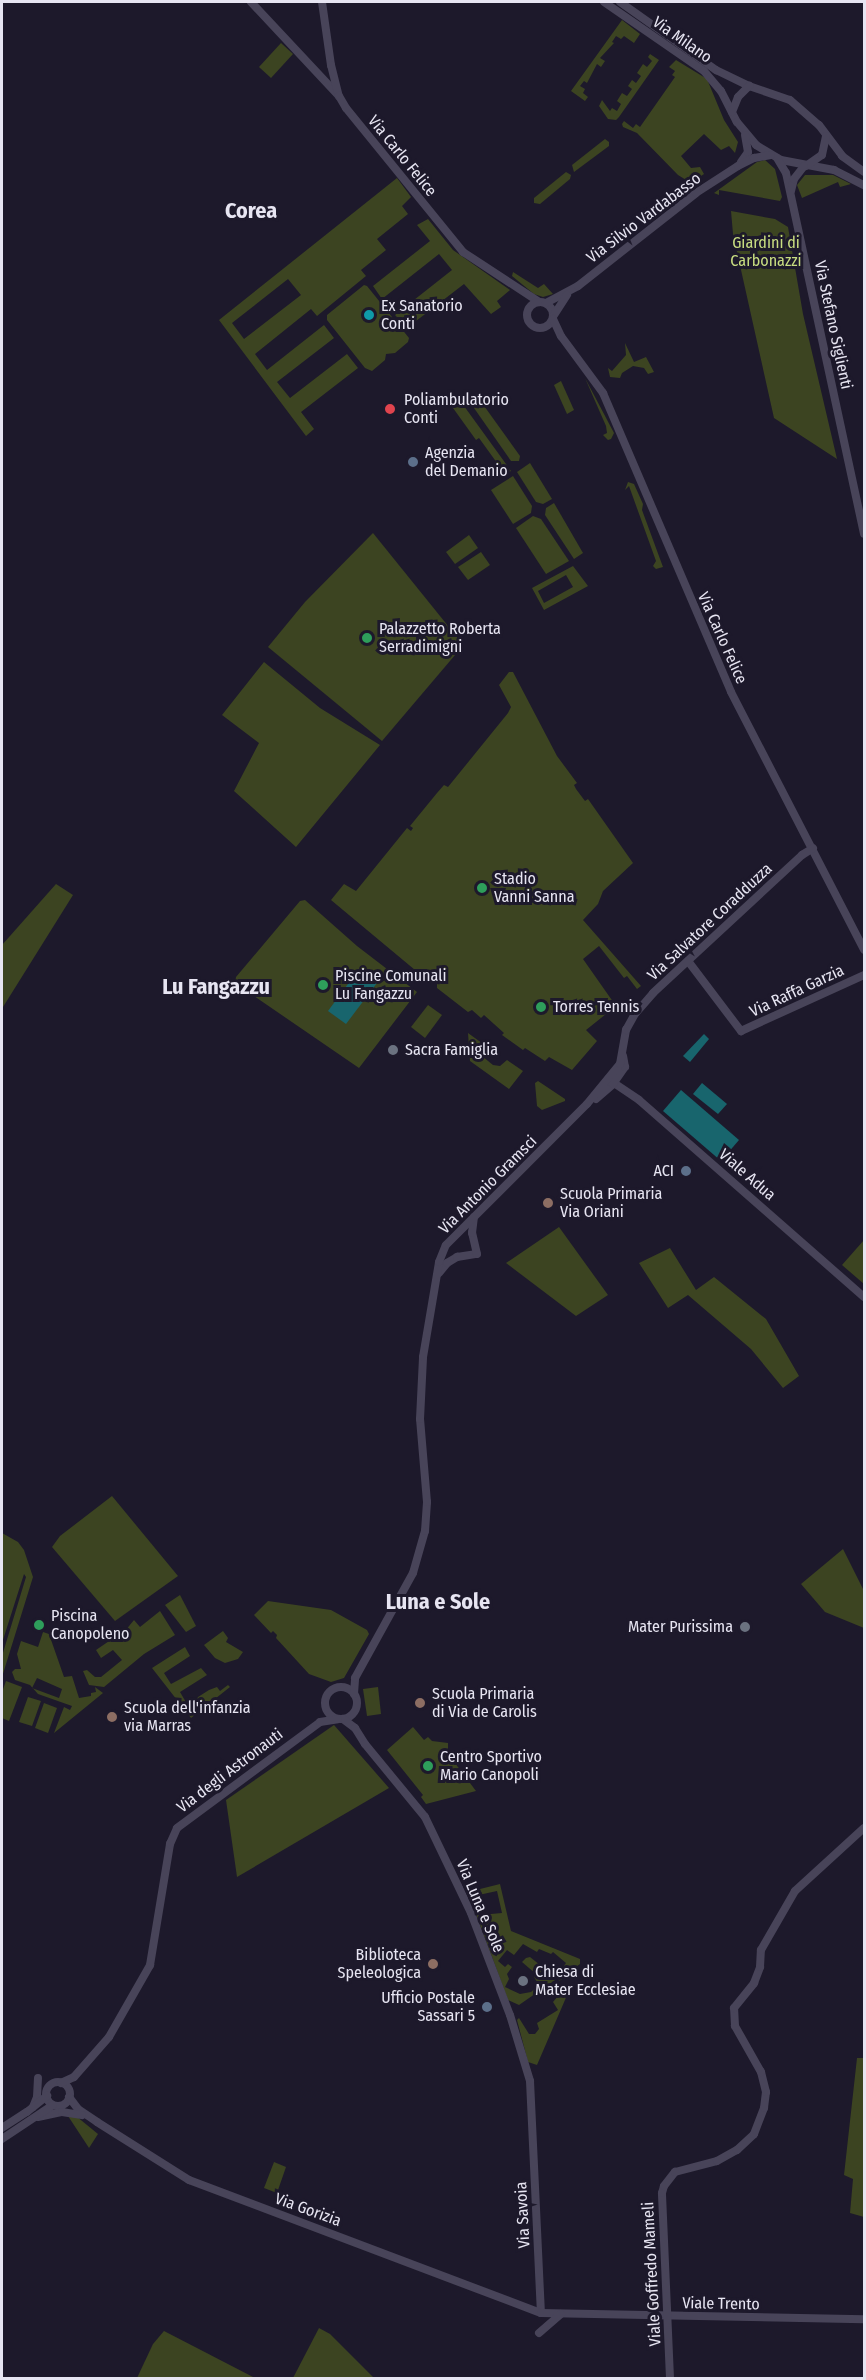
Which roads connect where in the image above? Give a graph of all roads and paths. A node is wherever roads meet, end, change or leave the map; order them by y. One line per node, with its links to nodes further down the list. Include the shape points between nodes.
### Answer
1 (251, 2): 6 (main road)
2 (322, 2): 6 (main road, Via Carlo Felice)
3 (604, 2): 7 (main road, Via Milano, via 704,71)
4 (620, 2): 5 (main road, Via Milano, via 716,70)
5 (749, 86): 7 (main road, via 738,97); 9 (main road, Via Milano, via 790,100)
6 (339, 96): 16 (main road, Via Carlo Felice, via 463,252)
7 (732, 112): 8 (main road, Via Milano)
8 (745, 133): 10 (main road, Via Milano, via 756,146); 11 (main road, via 748,152)
9 (826, 135): 12 (main road, via 822,155); 13 (main road, via 842,156)
10 (774, 156): 11 (main road, Via Silvio Vardabasso); 12 (main road); 15 (main road, Via Stefano Siglienti, via 786,173)
11 (738, 166): 17 (main road, Via Silvio Vardabasso, via 657,222)
12 (805, 166): 14 (main road, via 840,172); 15 (main road, via 794,179)
13 (864, 172)
14 (864, 185)
15 (790, 192): 23 (main road, Via Stefano Siglienti)
16 (520, 292): 18 (main road, Via Carlo Felice); 19 (main road, Via Carlo Felice)
17 (568, 294): 18 (main road, Via Silvio Vardabasso); 20 (main road, Via Silvio Vardabasso)
18 (542, 303): 19 (main road); 20 (main road, via 552,308)
19 (529, 309): 21 (main road, via 532,325)
20 (553, 317): 21 (main road); 22 (main road, Via Carlo Felice)
21 (546, 327): 22 (main road, Via Carlo Felice)
22 (561, 336): 24 (main road, Via Carlo Felice, via 603,393 727,684)
23 (864, 534)
24 (813, 848): 25 (main road, Via Carlo Felice); 26 (main road, Via Salvatore Coradduzza)
25 (864, 950)
26 (688, 961): 27 (main road, Via Raffa Garzia, via 741,1032); 28 (main road, Via Salvatore Coradduzza, via 635,1014 626,1030 623,1056)
27 (864, 975)
28 (611, 1081): 29 (main road, Via Antonio Gramsci); 31 (main road, Viale Adua, via 642,1102)
29 (474, 1215): 30 (main road, Via Antonio Gramsci, via 446,1245); 30 (main road, via 472,1233 477,1254 454,1258)
30 (436, 1277): 32 (main road, Via Antonio Gramsci, via 423,1357 420,1419 425,1531 413,1573)
31 (864, 1297)
32 (355, 1678): 33 (main road); 34 (main road)
33 (342, 1687): 34 (main road); 35 (main road, via 327,1695)
34 (354, 1694): 36 (main road)
35 (326, 1708): 37 (main road); 38 (main road)
36 (355, 1711): 37 (main road); 39 (main road)
37 (340, 1719): 38 (main road, Via degli Astronauti); 39 (main road, Via Luna e Sole)
38 (320, 1722): 41 (main road, Via degli Astronauti, via 177,1828 170,1844 150,1965 114,2030)
39 (355, 1728): 49 (main road, Via Luna e Sole, via 424,1817 471,1913 510,2014 530,2081)
40 (864, 1828): 56 (main road, Viale Goffredo Mameli, via 795,1891 761,1950 754,1983 738,2000 733,2016 735,2026 761,2072 766,2092 764,2108 754,2134 737,2150 717,2161 675,2172 664,2186)
41 (74, 2077): 43 (main road, Via degli Astronauti); 44 (main road, Via degli Astronauti)
42 (38, 2078): 47 (main road)
43 (62, 2084): 44 (main road, Via Gorizia); 45 (main road, Via degli Astronauti, via 50,2086)
44 (69, 2093): 46 (main road); 48 (main road, Via Gorizia)
45 (46, 2096): 46 (main road); 47 (main road)
46 (57, 2105): 48 (main road, Via Gorizia); 51 (main road)
47 (32, 2108): 52 (main road)
48 (78, 2109): 50 (main road, Via Gorizia)
49 (532, 2116): 54 (main road, Via Savoia)
50 (91, 2118): 51 (main road, via 62,2112); 54 (main road, Via Gorizia, via 189,2180)
51 (34, 2119): 53 (main road)
52 (2, 2128)
53 (2, 2139)
54 (541, 2313): 55 (main road, Viale Trento)
55 (561, 2314): 56 (main road, Viale Trento); 58 (main road)
56 (668, 2316): 57 (main road, Viale Trento); 59 (main road, Viale Goffredo Mameli)
57 (864, 2319)
58 (539, 2333)
59 (670, 2379)

